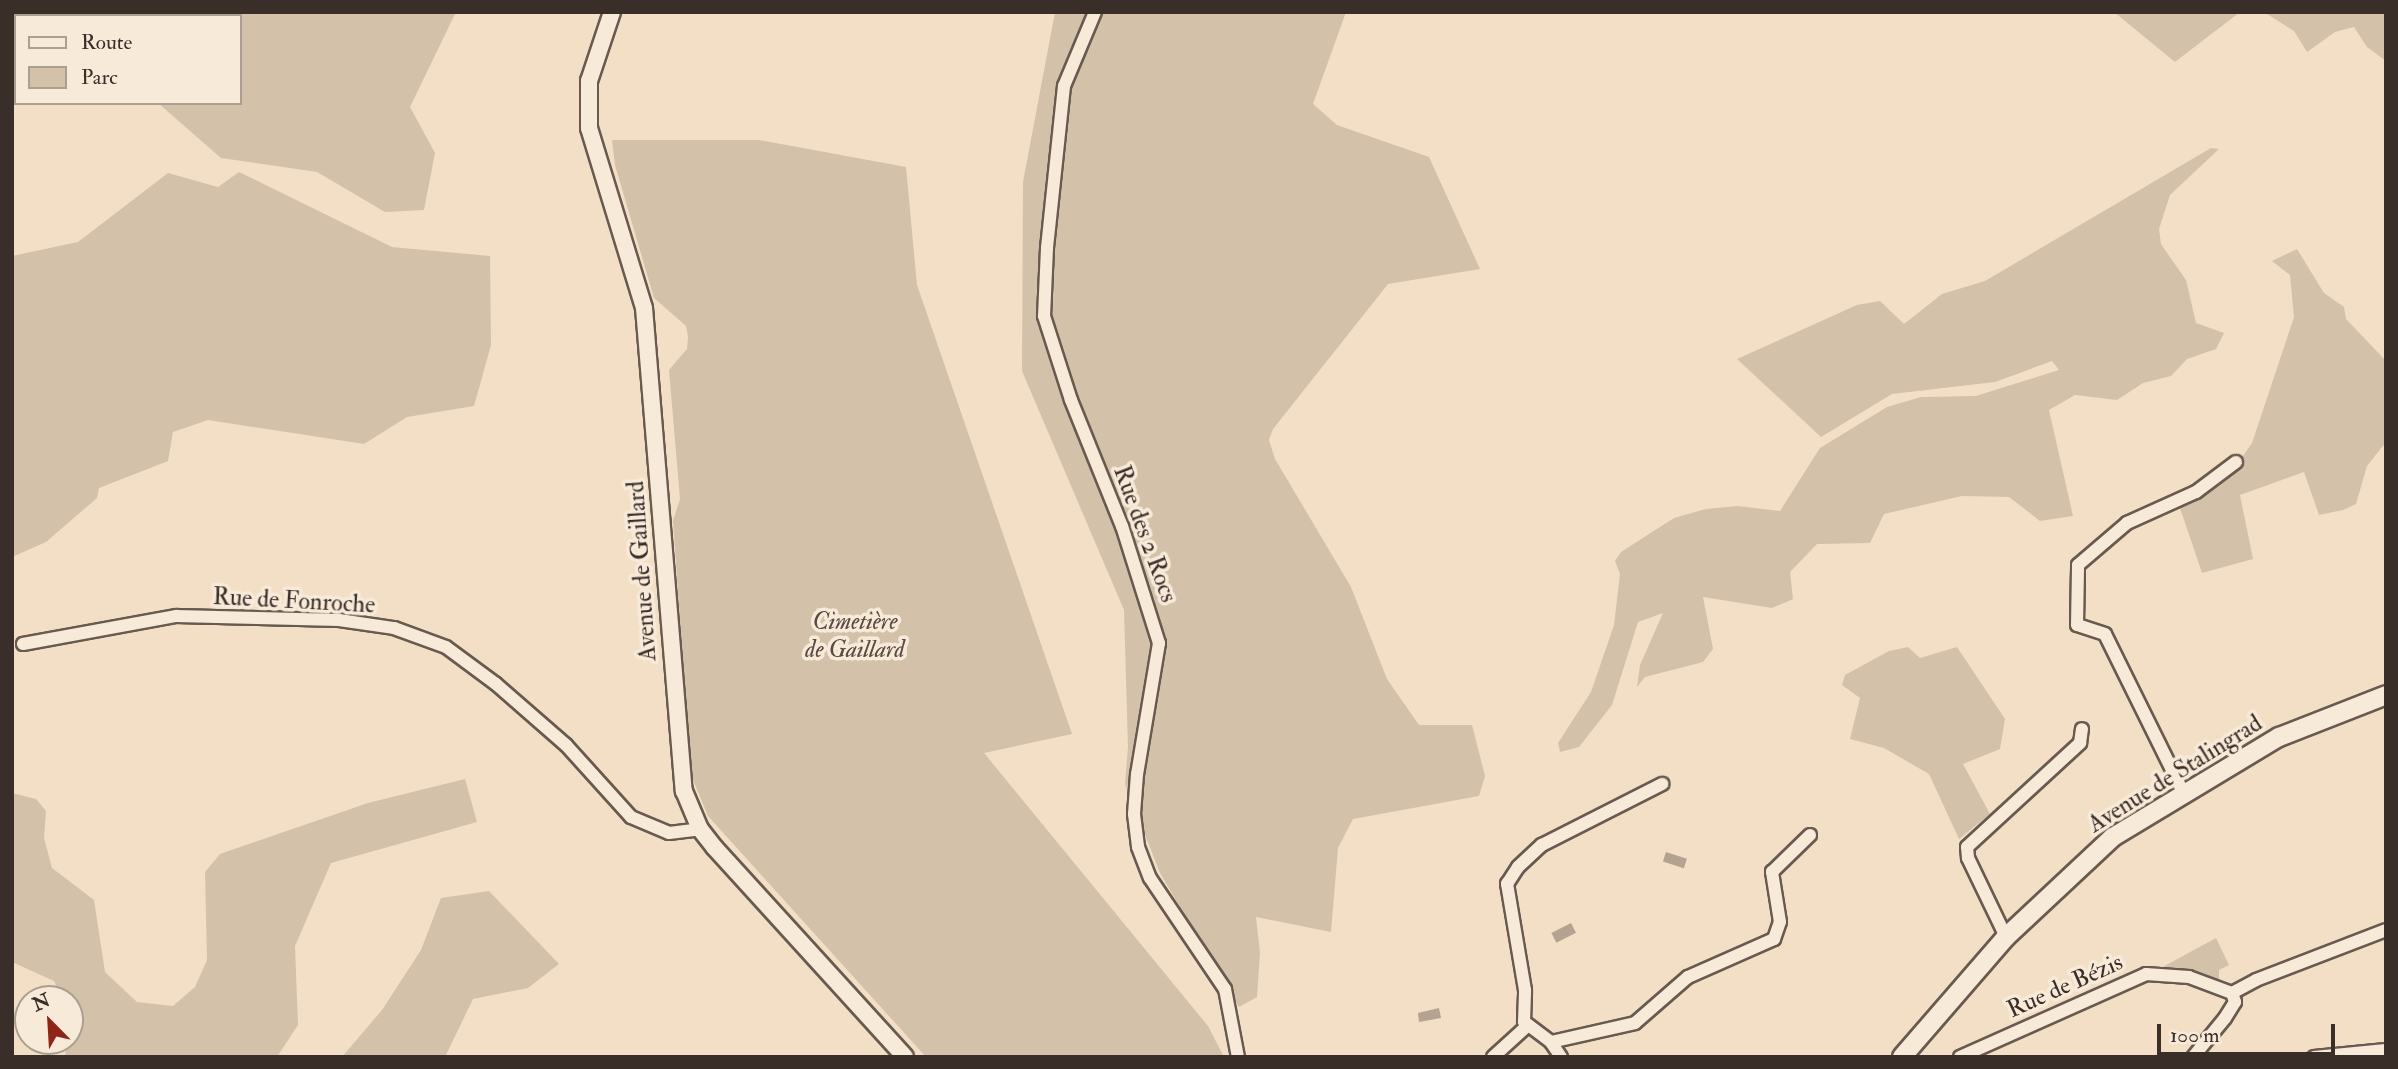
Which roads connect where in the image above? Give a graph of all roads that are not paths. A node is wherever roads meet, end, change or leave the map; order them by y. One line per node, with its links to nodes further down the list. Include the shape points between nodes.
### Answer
1 (612, 12): 9 (street, Avenue de Gaillard, via 589,81 589,128 644,309 677,752 684,791)
2 (1095, 12): 20 (street, Rue des 2 Rocs, via 1064,86 1047,248 1045,316 1071,400 1122,526 1159,643 1134,803 1139,847 1150,878 1225,989)
3 (2236, 462): 8 (street, via 2196,492 2127,523 2078,565 2077,625 2105,634)
4 (23, 644): 9 (street, Rue de Fonroche, via 176,615 339,620 394,628 446,647 496,684 566,745 631,817 669,833)
5 (2386, 695): 8 (main road, Avenue de Stalingrad, via 2279,737)
6 (2082, 729): 12 (street, via 2080,743 1967,847)
7 (1662, 784): 14 (street, via 1542,845 1507,884)
8 (2183, 792): 12 (main road, Avenue de Stalingrad, via 2113,837)
9 (700, 829): 19 (street, Avenue de Gaillard)
10 (1810, 835): 15 (street, via 1772,872 1780,922 1774,939 1688,977 1635,1023)
11 (2386, 930): 13 (street)
12 (2006, 937): 18 (main road, Avenue de Stalingrad)
13 (2232, 993): 17 (street, via 2235,1002); 23 (street, Rue de Bézis, via 2189,977 2146,974)
14 (1527, 1027): 15 (street); 21 (street)
15 (1551, 1042): 22 (street)
16 (2386, 1050): 25 (street)
17 (2206, 1051): 24 (street)
18 (1908, 1055)
19 (905, 1057)
20 (1238, 1057)
21 (1493, 1057)
22 (1561, 1057)
23 (1959, 1057)
24 (2193, 1057)
25 (2315, 1057)

